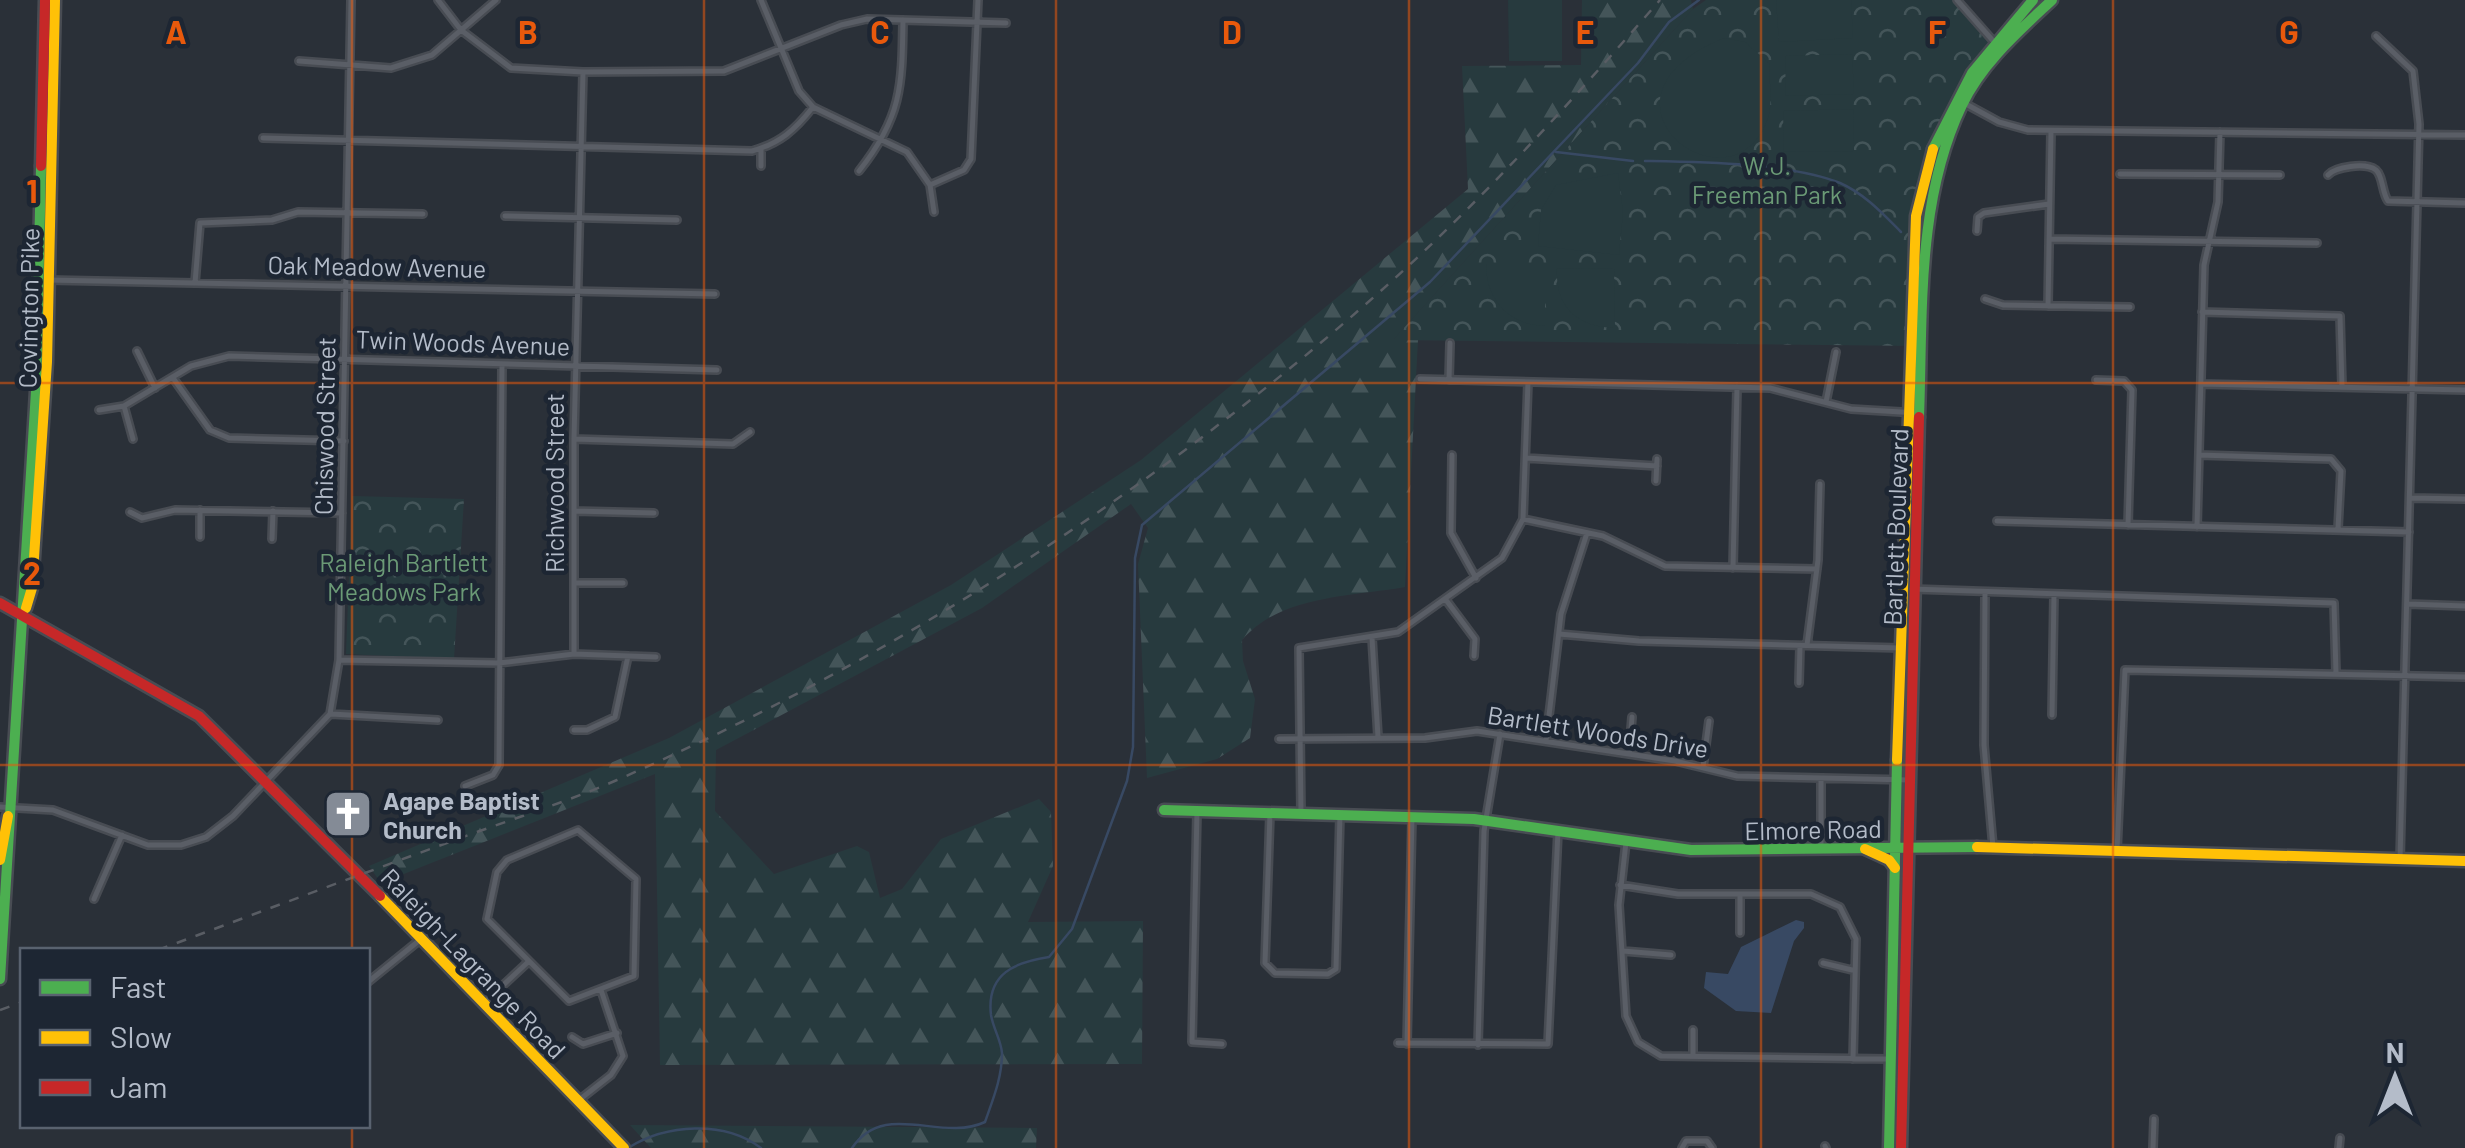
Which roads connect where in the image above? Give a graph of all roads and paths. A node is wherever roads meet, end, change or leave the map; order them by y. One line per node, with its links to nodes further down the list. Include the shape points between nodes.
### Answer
1 (45, 0): 52 (main road, Covington Pike)
2 (54, 0): 52 (main road, Covington Pike)
3 (351, 0): 19 (street, Chiswood Street)
4 (438, 0): 14 (street)
5 (496, 0): 14 (street)
6 (761, 0): 17 (street)
7 (978, 0): 12 (street)
8 (1957, 0): 16 (street)
9 (2052, 0): 10 (main road, Bartlett Boulevard)
10 (2035, 3): 16 (main road, Bartlett Boulevard)
11 (903, 20): 12 (street); 17 (street, via 841,25); 28 (street, via 902,85)
12 (977, 22): 13 (street); 38 (street, via 972,159 964,170)
13 (1006, 22)
14 (461, 30): 19 (street, via 432,55 391,68); 20 (street, via 510,68)
15 (2376, 36): 25 (street, via 2412,71)
16 (1997, 45): 21 (main road, Bartlett Boulevard)
17 (779, 49): 20 (street, via 704,74); 22 (street)
18 (299, 61): 19 (street)
19 (349, 67): 29 (street, Chiswood Street)
20 (583, 72): 30 (street, Richwood Street)
21 (1958, 100): 23 (street, via 2008,126); 82 (main road, Bartlett Boulevard, via 1927,224)
22 (812, 107): 28 (street); 31 (street, via 795,130)
23 (2050, 131): 24 (street); 41 (street)
24 (2220, 132): 25 (street); 35 (street)
25 (2419, 135): 26 (street); 39 (street)
26 (2465, 135)
27 (263, 138): 29 (street)
28 (886, 138): 33 (street); 38 (street, via 907,152)
29 (351, 140): 30 (street); 42 (street, Chiswood Street)
30 (582, 146): 31 (street); 46 (street, Richwood Street)
31 (761, 148): 32 (street)
32 (762, 166)
33 (859, 171)
34 (2120, 174): 35 (street)
35 (2220, 174): 36 (street); 50 (street)
36 (2280, 175)
37 (2328, 175): 39 (street, via 2337,168 2373,169 2388,201)
38 (930, 185): 43 (street)
39 (2419, 202): 40 (street); 77 (street)
40 (2465, 202)
41 (2049, 204): 48 (street, via 1981,214); 49 (street)
42 (350, 211): 44 (street); 53 (street, via 200,223); 54 (street, Chiswood Street)
43 (934, 212)
44 (423, 214)
45 (505, 216): 46 (street)
46 (580, 218): 47 (street); 55 (street, Richwood Street)
47 (678, 220)
48 (1977, 230)
49 (2049, 240): 50 (street); 58 (street)
50 (2209, 242): 51 (street); 60 (street)
51 (2317, 242)
52 (44, 280): 53 (street, Oak Meadow Avenue); 121 (main road, Covington Pike, via 42,450)
53 (195, 283): 54 (street, Oak Meadow Avenue)
54 (347, 283): 55 (street, Oak Meadow Avenue); 64 (street, Chiswood Street)
55 (577, 290): 56 (street, Oak Meadow Avenue); 66 (street, Richwood Street)
56 (715, 294)
57 (1985, 299): 58 (street)
58 (2048, 306): 59 (street)
59 (2130, 307)
60 (2202, 312): 73 (street); 75 (street, via 2340,316)
61 (1450, 343): 70 (street)
62 (137, 351): 76 (street)
63 (1836, 352): 79 (street)
64 (346, 358): 65 (street, Twin Woods Avenue); 68 (street, Twin Woods Avenue, via 229,356); 86 (street, Chiswood Street)
65 (502, 364): 66 (street, Twin Woods Avenue); 131 (street)
66 (575, 366): 67 (street, Twin Woods Avenue); 85 (street, Richwood Street)
67 (718, 370)
68 (173, 378): 76 (street, Twin Woods Avenue); 86 (street, via 210,430 229,438)
69 (1420, 379): 70 (street)
70 (1449, 380): 72 (street)
71 (2096, 380): 102 (street, via 2124,381 2132,390)
72 (1528, 382): 74 (street); 89 (street)
73 (2201, 384): 75 (street); 87 (street)
74 (1737, 386): 79 (street); 109 (street)
75 (2342, 387): 77 (street)
76 (155, 388): 80 (street, Twin Woods Avenue)
77 (2413, 388): 78 (street); 92 (street)
78 (2465, 390)
79 (1826, 402): 82 (street)
80 (124, 406): 81 (street, Twin Woods Avenue); 84 (street)
81 (99, 410)
82 (1912, 413): 114 (main road, Bartlett Boulevard); 125 (main road, Bartlett Boulevard)
83 (750, 432): 85 (street, via 733,444)
84 (134, 439)
85 (574, 439): 96 (street, Richwood Street)
86 (344, 441): 98 (street, Chiswood Street)
87 (2199, 455): 103 (street); 104 (street, via 2331,458 2341,471)
88 (1452, 456): 111 (street, via 1451,533)
89 (1526, 458): 90 (street, via 1657,462); 100 (street)
90 (1656, 481)
91 (1820, 484): 110 (street)
92 (2411, 498): 93 (street); 106 (street)
93 (2465, 500)
94 (200, 510): 95 (street); 97 (street, via 142,518); 107 (street)
95 (273, 510): 98 (street); 108 (street)
96 (574, 510): 99 (street); 112 (street, Richwood Street)
97 (130, 512)
98 (342, 512): 130 (street, Chiswood Street)
99 (654, 513)
100 (1523, 519): 105 (street); 111 (street, via 1502,558)
101 (1997, 521): 102 (street)
102 (2128, 525): 103 (street)
103 (2197, 527): 104 (street)
104 (2338, 530): 106 (street)
105 (1587, 532): 109 (street, via 1660,564); 122 (street)
106 (2410, 532): 119 (street)
107 (200, 537)
108 (272, 539)
109 (1732, 568): 110 (street)
110 (1817, 569): 124 (street)
111 (1476, 578): 117 (street)
112 (574, 583): 113 (street); 126 (street, Richwood Street)
113 (623, 584)
114 (1912, 589): 115 (street); 125 (main road, Bartlett Boulevard)
115 (1985, 592): 116 (street); 167 (street, via 1984,744)
116 (2054, 594): 132 (street, via 2334,603); 137 (street)
117 (1446, 600): 123 (street, via 1408,628); 128 (street, via 1474,639)
118 (0, 603): 121 (main road, Raleigh-Lagrange Road)
119 (2408, 604): 120 (street); 133 (street)
120 (2465, 606)
121 (24, 616): 150 (main road, Raleigh-Lagrange Road, via 198,716); 153 (main road, Covington Pike)
122 (1559, 634): 124 (street); 146 (street)
123 (1372, 638): 143 (street, via 1299,648); 144 (street)
124 (1804, 645): 125 (street); 135 (street)
125 (1906, 648): 151 (main road, Bartlett Boulevard)
126 (574, 654): 127 (street); 131 (street)
127 (628, 656): 129 (street); 141 (street, via 616,718)
128 (1474, 656)
129 (656, 657)
130 (339, 660): 131 (street); 136 (street, Chiswood Street)
131 (499, 664): 152 (street, via 498,765 493,775)
132 (2336, 674): 133 (street); 170 (street, via 2125,670)
133 (2406, 676): 134 (street); 172 (street)
134 (2465, 678)
135 (1799, 683)
136 (330, 714): 139 (street); 150 (street)
137 (2052, 715)
138 (1632, 717): 147 (street)
139 (438, 720)
140 (1710, 721): 148 (street)
141 (574, 730)
142 (1500, 734): 144 (street, Bartlett Woods Drive); 146 (street, Bartlett Woods Drive); 160 (street)
143 (1301, 737): 144 (street, Bartlett Woods Drive); 145 (street, Bartlett Woods Drive); 157 (street)
144 (1378, 737)
145 (1279, 739)
146 (1546, 741): 147 (street, Bartlett Woods Drive)
147 (1630, 754): 148 (street, Bartlett Woods Drive)
148 (1703, 767): 149 (street, Bartlett Woods Drive, via 1742,776)
149 (1821, 778): 151 (street, Bartlett Woods Drive); 169 (street)
150 (268, 780): 163 (street, via 206,836 181,846); 179 (main road, Raleigh-Lagrange Road)
151 (1904, 780): 161 (main road, Bartlett Boulevard); 168 (main road, Bartlett Boulevard)
152 (465, 786)
153 (5, 808): 163 (street, via 53,810); 171 (main road, Covington Pike); 186 (main road, Covington Pike, via 12,838)
154 (1164, 810): 155 (main road, Elmore Road)
155 (1198, 811): 156 (main road, Elmore Road); 193 (street, via 1192,1042)
156 (1270, 813): 157 (main road, Elmore Road); 158 (street, via 1266,968 1275,973 1334,972)
157 (1300, 814): 158 (main road, Elmore Road)
158 (1340, 814): 159 (main road, Elmore Road)
159 (1412, 816): 160 (main road, Elmore Road); 195 (street)
160 (1485, 820): 162 (main road, Elmore Road); 196 (street)
161 (1898, 825): 166 (main road); 168 (main road, Bartlett Boulevard)
162 (1558, 831): 164 (main road, Elmore Road); 196 (street, via 1548,1044)
163 (122, 836): 177 (street)
164 (1626, 842): 169 (main road, Elmore Road, via 1691,850); 175 (street)
165 (1860, 847): 166 (main road, Elmore Road); 169 (main road, Elmore Road); 174 (main road, via 1889,860)
166 (1874, 847): 168 (main road, Elmore Road)
167 (1993, 847): 168 (main road, Elmore Road); 170 (main road, Elmore Road)
168 (1903, 848): 174 (main road, Bartlett Boulevard); 185 (main road, Bartlett Boulevard)
169 (1821, 849)
170 (2117, 851): 172 (main road, Elmore Road)
171 (0, 860)
172 (2400, 860): 173 (main road, Elmore Road)
173 (2465, 861)
174 (1897, 872): 185 (main road, Bartlett Boulevard)
175 (1620, 884): 176 (street, via 1678,894); 180 (street)
176 (1740, 894): 178 (street); 184 (street, via 1811,894 1840,906 1856,939)
177 (94, 899)
178 (1740, 932)
179 (422, 939): 187 (street); 189 (main road, Raleigh-Lagrange Road)
180 (1623, 951): 181 (street); 197 (street, via 1627,1022 1635,1038 1661,1056)
181 (1671, 955)
182 (528, 962): 188 (street, via 569,1001); 188 (street, via 487,918 497,872 507,860 578,830 636,879 634,976); 189 (street)
183 (1823, 963): 184 (street)
184 (1852, 970): 198 (street)
185 (1900, 971): 199 (main road, Bartlett Boulevard); 200 (main road, Bartlett Boulevard)
186 (0, 978)
187 (370, 980)
188 (601, 990): 191 (street)
189 (485, 1002): 201 (main road, Raleigh-Lagrange Road)
190 (1692, 1030): 197 (street)
191 (617, 1033): 192 (street, via 583,1044); 201 (street, via 620,1063)
192 (572, 1038)
193 (1222, 1044)
194 (1398, 1044): 195 (street)
195 (1407, 1044): 196 (street)
196 (1478, 1045)
197 (1693, 1055): 198 (street)
198 (1853, 1059): 199 (street)
199 (1893, 1059): 200 (main road, Bartlett Boulevard)
200 (1898, 1095): 204 (main road)
201 (580, 1100): 205 (main road, Raleigh-Lagrange Road)
202 (2154, 1119): 208 (street)
203 (2340, 1138): 209 (street)
204 (1896, 1142)
205 (621, 1145)
206 (1682, 1148): 207 (street, via 1686,1141 1707,1140)
207 (1712, 1148)
208 (2154, 1148)
209 (2339, 1148)

